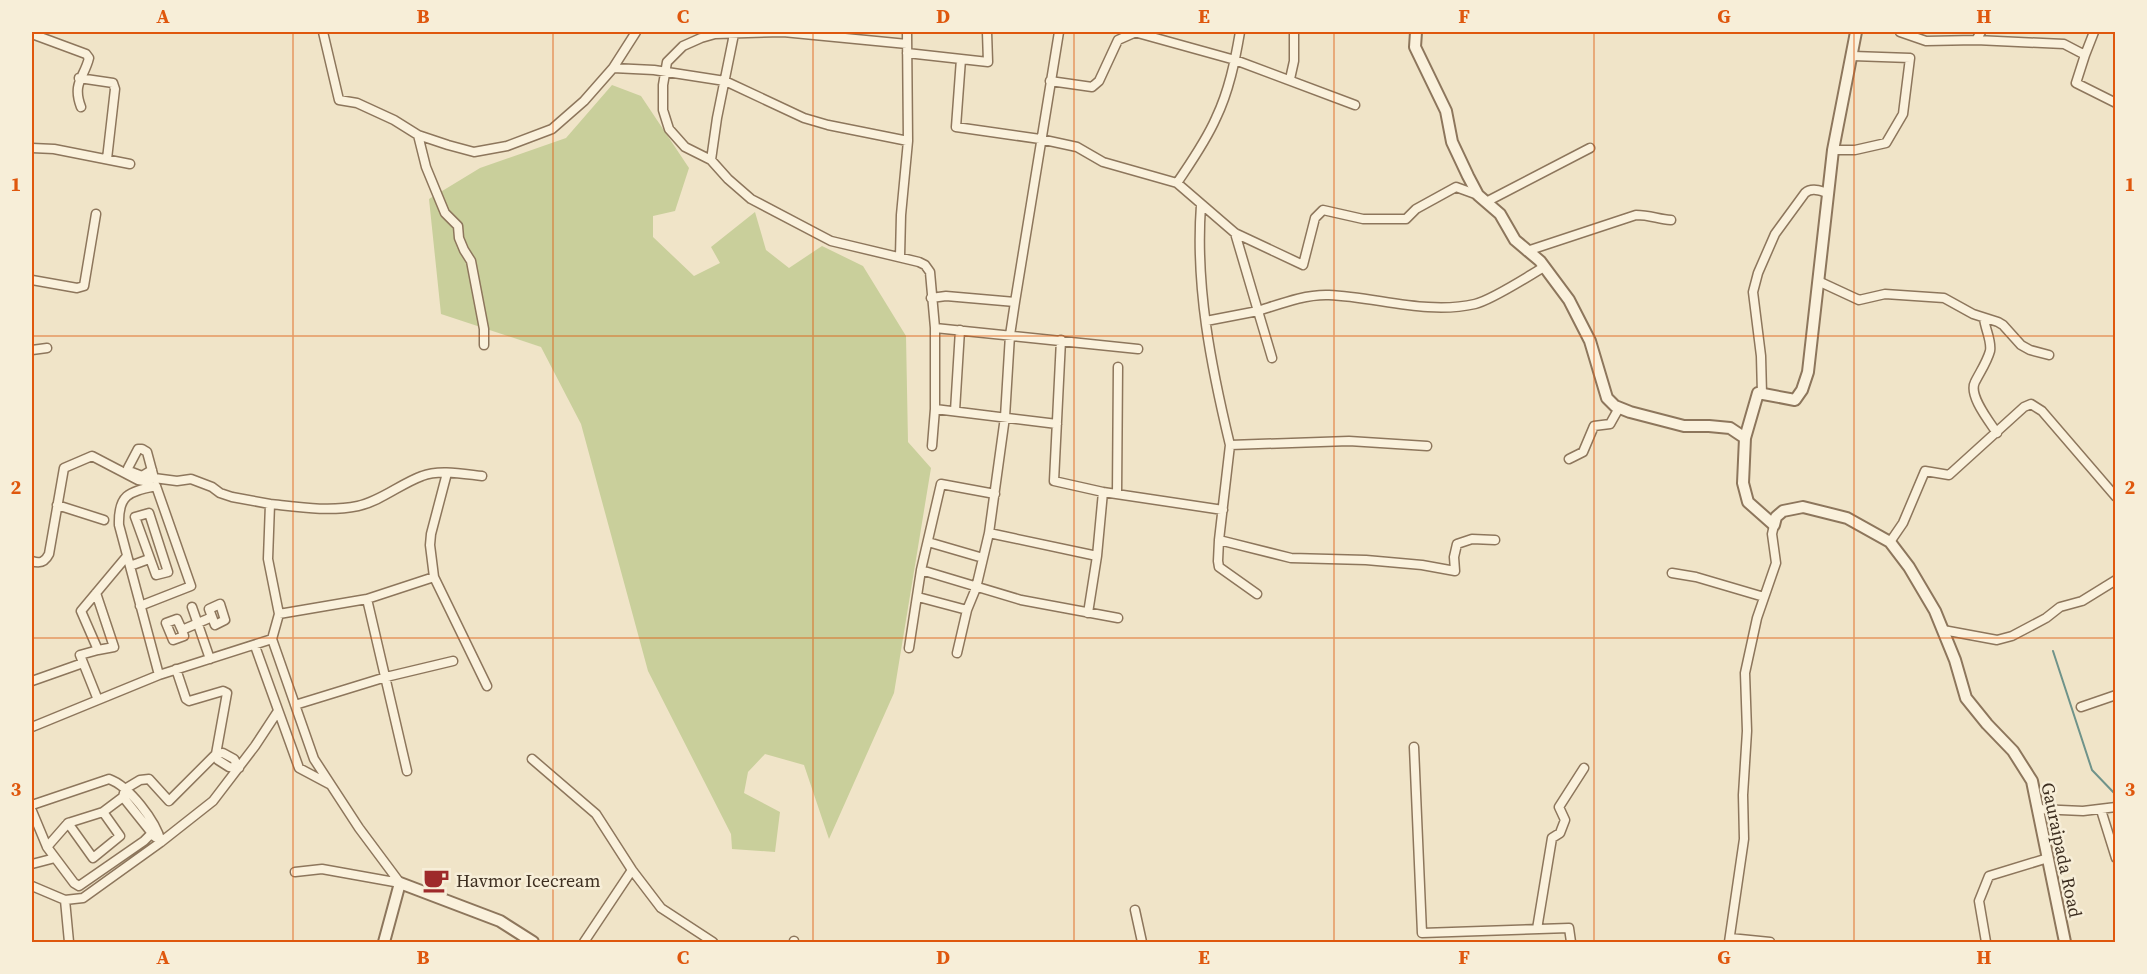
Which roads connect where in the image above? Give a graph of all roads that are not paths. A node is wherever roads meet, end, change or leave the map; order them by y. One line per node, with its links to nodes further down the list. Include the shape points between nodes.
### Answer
1 (324, 32): 32 (street, via 339,100 394,120)
2 (636, 32): 23 (street)
3 (906, 32): 18 (street)
4 (987, 32): 21 (street, via 988,62)
5 (1059, 32): 28 (street)
6 (1135, 32): 22 (street); 28 (street, via 1118,40 1095,86)
7 (1240, 32): 22 (street)
8 (1294, 32): 26 (street)
9 (1416, 32): 43 (street, via 1415,47 1446,111 1452,142)
10 (1856, 32): 20 (street)
11 (1900, 32): 17 (street, via 1926,41)
12 (1981, 32): 17 (street)
13 (2094, 32): 19 (street)
14 (723, 33): 16 (street); 24 (street, via 683,46 667,62)
15 (32, 34): 25 (street, via 86,54 87,65)
16 (734, 34): 18 (street, via 783,32); 27 (street)
17 (1976, 40): 19 (street, via 2064,44)
18 (907, 48): 21 (street); 34 (street)
19 (2085, 55): 29 (street, via 2076,83)
20 (1853, 56): 37 (street); 37 (street, via 1910,58 1903,114 1886,143)
21 (962, 59): 33 (street, via 956,127)
22 (1235, 60): 26 (street); 41 (street, via 1217,117)
23 (613, 68): 24 (street); 32 (street, via 552,129 507,147 474,152)
24 (664, 71): 27 (street); 39 (street, via 663,110 669,129 685,147)
25 (79, 78): 31 (street, via 77,98); 38 (street, via 113,83)
26 (1290, 79): 30 (street)
27 (725, 81): 34 (street, via 804,118); 39 (street)
28 (1050, 81): 33 (street)
29 (2115, 103)
30 (1355, 105)
31 (81, 107)
32 (418, 135): 62 (street, via 440,201 458,226 459,238 471,261 484,330)
33 (1040, 139): 41 (street, via 1077,147 1103,162); 54 (street)
34 (908, 141): 49 (street)
35 (32, 148): 38 (street)
36 (1590, 148): 43 (street)
37 (1833, 150): 42 (street)
38 (107, 159): 40 (street)
39 (711, 160): 49 (street, via 751,199 821,237)
40 (130, 164)
41 (1177, 183): 44 (street)
42 (1828, 193): 52 (street); 69 (street, via 1805,193 1774,234 1758,273 1753,292)
43 (1482, 199): 47 (street, via 1456,187 1416,209 1406,219 1363,219 1323,210 1315,218 1303,265); 48 (street, via 1500,214 1515,240)
44 (1201, 204): 47 (street); 57 (street, via 1198,236)
45 (96, 214): 51 (street, via 84,286)
46 (1671, 220): 48 (street, via 1636,215)
47 (1235, 233): 55 (street)
48 (1527, 251): 50 (street)
49 (900, 256): 53 (street, via 925,265 930,272)
50 (1544, 267): 55 (street, via 1479,303 1459,308 1326,294); 70 (street, via 1569,300 1590,341 1608,398)
51 (32, 280)
52 (1818, 281): 56 (street, via 1859,300 1885,294 1944,298); 69 (street, via 1803,390 1795,400)
53 (931, 298): 54 (street); 58 (street)
54 (1015, 302): 60 (street)
55 (1258, 311): 57 (street); 67 (street)
56 (1984, 318): 66 (street, via 2003,325 2021,345); 75 (street, via 1990,348 1973,391)
57 (1206, 321): 77 (street)
58 (935, 328): 59 (street); 71 (street)
59 (960, 330): 60 (street); 72 (street)
60 (1010, 334): 61 (street); 73 (street)
61 (1061, 340): 64 (street); 74 (street)
62 (483, 345)
63 (47, 348): 65 (street)
64 (1137, 349)
65 (32, 350)
66 (2049, 356)
67 (1272, 358)
68 (1118, 367): 85 (street)
69 (1762, 394): 76 (street, via 1758,393)
70 (1619, 408): 76 (street, via 1673,424 1730,428); 80 (street, via 1610,424 1594,426 1583,452)
71 (935, 409): 72 (street); 78 (street)
72 (955, 411): 73 (street)
73 (1005, 417): 74 (street); 84 (street)
74 (1057, 424): 83 (street, via 1054,481)
75 (1997, 433): 86 (street, via 2024,407 2036,406); 96 (street, via 1949,475 1925,471 1903,523)
76 (1745, 438): 91 (street, via 1743,483 1748,501)
77 (1230, 445): 79 (street, via 1349,441); 89 (street)
78 (932, 446)
79 (1427, 446)
80 (1569, 459)
81 (447, 473): 82 (street); 87 (street, via 422,475 359,506 321,509); 104 (street, via 431,534)
82 (482, 476)
83 (1103, 492): 85 (street); 97 (street)
84 (995, 494): 92 (street); 95 (street, via 941,484)
85 (1118, 494): 89 (street)
86 (2115, 497)
87 (270, 504): 88 (street, via 232,497 191,479 177,481 153,474 144,481 138,480 92,456 64,468); 116 (street, via 268,559)
88 (57, 505): 90 (street); 100 (street, via 50,554 42,562)
89 (1223, 510): 93 (street)
90 (104, 520)
91 (1774, 525): 96 (street, Gauraipada Road, via 1783,511 1803,507 1847,518); 110 (street, via 1776,563)
92 (989, 533): 97 (street); 98 (street)
93 (1219, 540): 94 (street, via 1292,558 1366,560 1455,572 1457,544 1472,539); 108 (street, via 1219,567)
94 (1495, 540)
95 (928, 542): 98 (street); 102 (street)
96 (1890, 542): 121 (street, Gauraipada Road, via 1909,567)
97 (1097, 556): 115 (street)
98 (983, 558): 106 (street)
99 (149, 559): 99 (street, via 135,517 148,513 168,572 156,575); 101 (street)
100 (32, 561)
101 (128, 561): 107 (street); 112 (street); 112 (street, via 118,511 132,491 156,486 191,586)
102 (921, 570): 106 (street); 109 (street)
103 (1672, 573): 110 (street)
104 (434, 577): 111 (street); 134 (street)
105 (2115, 580): 121 (street, via 2012,636 1998,640)
106 (976, 588): 114 (street); 115 (street)
107 (96, 593): 125 (street, via 81,611); 125 (street, via 114,647)
108 (1257, 594)
109 (918, 597): 114 (street); 124 (street)
110 (1764, 597): 172 (street, via 1745,673 1744,839)
111 (367, 599): 116 (street); 132 (street)
112 (141, 606): 131 (street)
113 (192, 607): 119 (street)
114 (967, 610): 126 (street)
115 (1088, 613): 118 (street)
116 (279, 614): 122 (street)
117 (212, 617): 119 (street)
118 (1118, 618)
119 (198, 624): 120 (street); 127 (street)
120 (182, 630)
121 (1943, 630): 153 (street, Gauraipada Road, via 1966,698 2013,751 2032,781)
122 (272, 639): 123 (street); 137 (street)
123 (255, 645): 127 (street); 139 (street)
124 (909, 648)
125 (98, 650): 129 (street, via 80,656)
126 (957, 653)
127 (210, 659): 130 (street)
128 (453, 662): 132 (street)
129 (83, 663): 133 (street); 136 (street)
130 (176, 669): 131 (street); 142 (street, via 189,701 227,693)
131 (159, 675): 136 (street)
132 (386, 677): 137 (street); 148 (street)
133 (32, 681)
134 (487, 686)
135 (2115, 695): 138 (street)
136 (98, 700): 140 (street)
137 (295, 705): 143 (street)
138 (2081, 707)
139 (278, 711): 145 (street); 146 (street)
140 (32, 727)
141 (1414, 747): 171 (street, via 1422,933)
142 (216, 754): 145 (street, via 234,759); 150 (street, via 169,801 149,779 140,780)
143 (314, 759): 146 (street); 149 (street)
144 (532, 759): 165 (street, via 596,814)
145 (239, 768): 159 (street, via 213,801)
146 (299, 768): 149 (street)
147 (1584, 768): 171 (street, via 1559,807 1565,820 1560,833 1552,838)
148 (407, 771)
149 (330, 784): 167 (street)
150 (124, 793): 151 (street, via 121,783 109,778); 156 (street); 158 (street); 159 (street, via 132,794 159,832)
151 (32, 805)
152 (2115, 807): 154 (street)
153 (2038, 809): 154 (street); 162 (street, Gauraipada Road)
154 (2101, 810): 163 (street)
155 (32, 811): 160 (street)
156 (103, 812): 157 (street); 157 (street, via 120,836 93,858)
157 (68, 823): 160 (street)
158 (151, 834): 159 (street); 161 (street, via 80,886)
159 (161, 842): 169 (street, via 83,898)
160 (47, 847): 161 (street)
161 (55, 858): 164 (street)
162 (2048, 858): 181 (street, via 1989,876 1979,901); 182 (street, Gauraipada Road)
163 (2115, 858)
164 (32, 864)
165 (632, 870): 176 (street); 177 (street, via 661,908)
166 (295, 872): 167 (street, via 322,869)
167 (400, 883): 174 (street); 175 (street, via 500,921)
168 (32, 886): 169 (street)
169 (65, 900): 173 (street)
170 (1135, 910): 178 (street)
171 (1537, 929): 179 (street, via 1569,928)
172 (1730, 940): 180 (street)
173 (69, 942)
174 (384, 942)
175 (533, 942)
176 (584, 942)
177 (713, 942)
178 (1142, 942)
179 (1571, 942)
180 (1770, 942)
181 (1986, 942)
182 (2065, 942)

